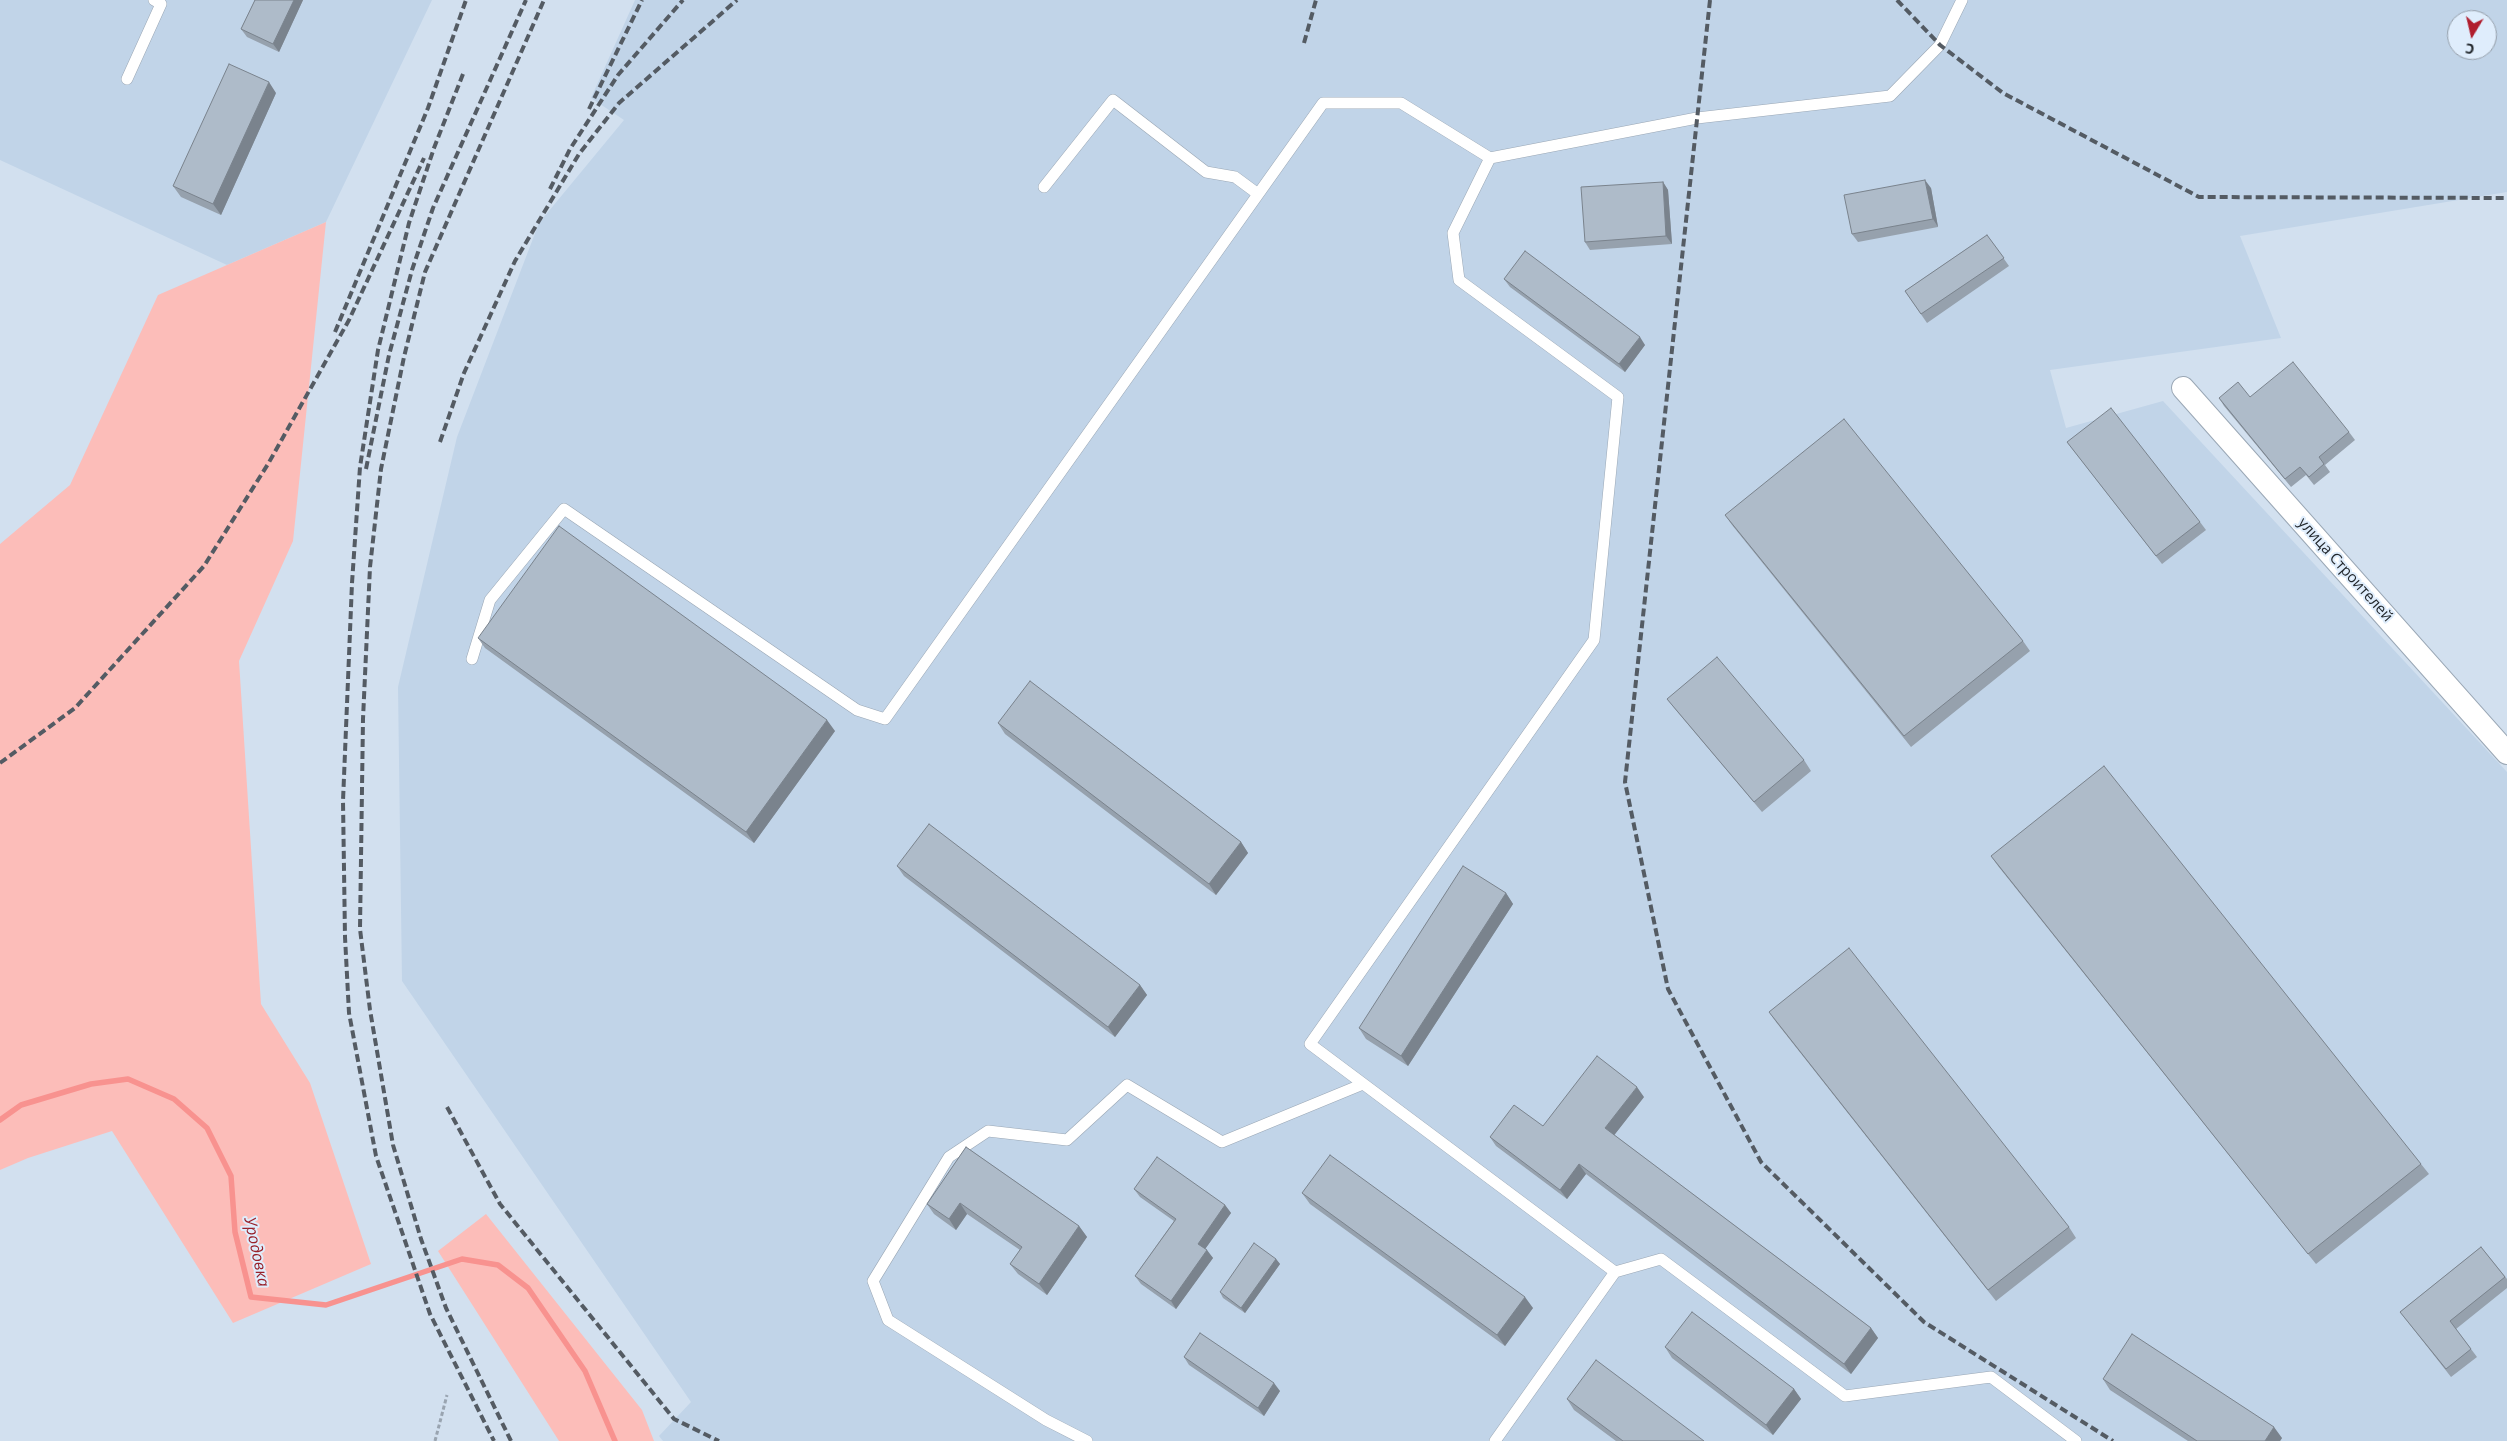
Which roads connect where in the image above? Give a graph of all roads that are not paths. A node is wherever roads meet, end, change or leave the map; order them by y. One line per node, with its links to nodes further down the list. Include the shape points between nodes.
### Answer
1 (154, 0): 3 (lane, via 162,4)
2 (1962, 0): 4 (lane, via 1940,45 1890,96 1697,118)
3 (127, 79)
4 (1490, 158): 6 (lane, via 1401,103 1323,103); 10 (lane, via 1453,232 1459,280 1618,397 1594,640 1310,1044)
5 (1044, 187): 6 (lane, via 1113,100 1206,172 1235,177)
6 (1258, 194): 8 (lane, via 885,719 857,710 564,509 490,600)
7 (2183, 388): 9 (street, улица Строителей)
8 (472, 659)
9 (2507, 753)
10 (1364, 1084): 11 (lane); 12 (lane, via 1222,1142 1128,1085 1067,1140 988,1131 949,1157 873,1281 888,1320 1046,1420)
11 (1615, 1272): 13 (lane); 14 (lane, via 1662,1259 1845,1396 1991,1377)
12 (1087, 1441)
13 (1495, 1441)
14 (2076, 1441)

